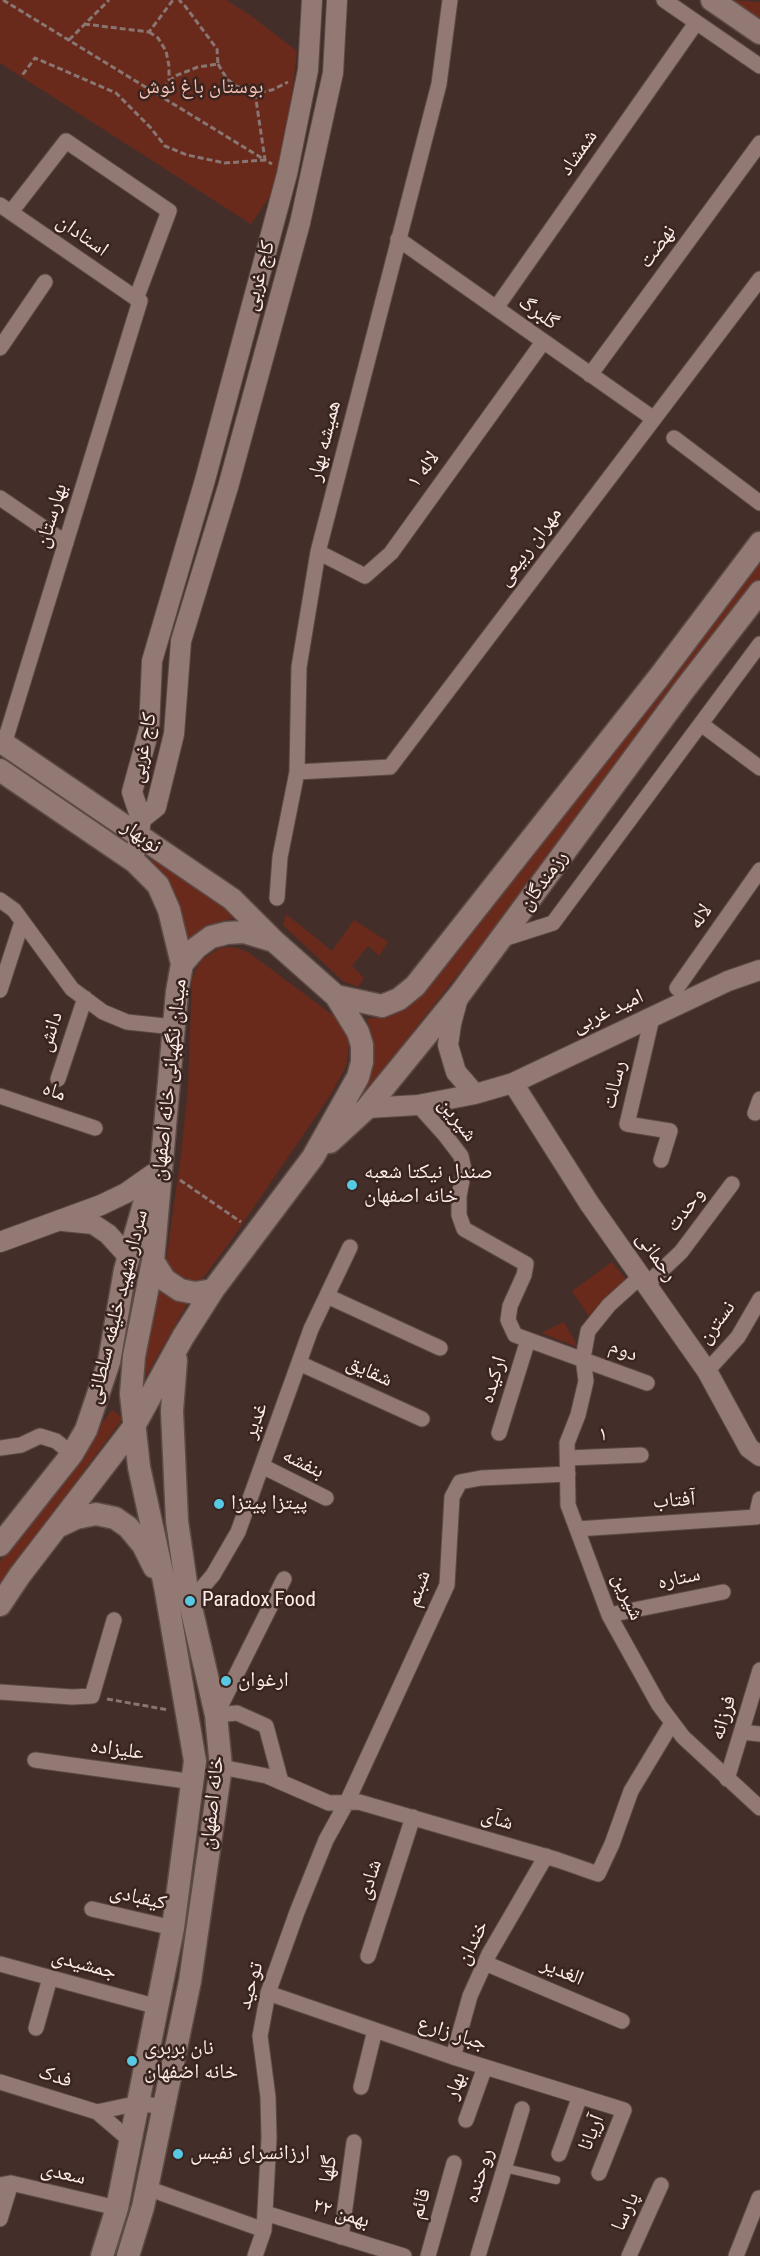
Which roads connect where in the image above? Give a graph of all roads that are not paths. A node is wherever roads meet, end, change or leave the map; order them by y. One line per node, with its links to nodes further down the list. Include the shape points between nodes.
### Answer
1 (312, 0): 11 (street, کاج غربی, via 309,70)
2 (337, 0): 12 (street, کاج غربی, via 333,73)
3 (450, 0): 13 (street, همیشه بهار, via 439,84)
4 (664, 0): 6 (street)
5 (712, 0): 7 (main road)
6 (696, 22): 8 (street); 17 (street, شمشاد)
7 (760, 33)
8 (760, 66)
9 (760, 142): 20 (street, نهضت)
10 (5, 208): 16 (street, استادان); 16 (street, بهارستان, via 66,141 169,211)
11 (276, 216): 12 (street); 23 (street, کاج غربی)
12 (300, 222): 24 (street, کاج غربی)
13 (398, 239): 17 (street, گلبرگ); 29 (street, همیشه بهار)
14 (760, 279): 21 (street, مهران ربیعی)
15 (45, 282): 19 (street)
16 (138, 300): 27 (street, بهارستان)
17 (496, 308): 18 (street, گلبرگ)
18 (543, 342): 20 (street, گلبرگ); 29 (street, لاله ۱, via 391,553 365,576)
19 (0, 348)
20 (590, 375): 21 (street, گلبرگ)
21 (654, 419): 36 (street, مهران ربیعی, via 390,767)
22 (674, 438): 25 (street)
23 (202, 488): 24 (street); 37 (street, کاج غربی, via 152,661 149,730 132,792)
24 (226, 494): 37 (street, کاج غربی, via 181,641 174,734 156,807)
25 (760, 503)
26 (2, 504): 27 (street)
27 (66, 543): 33 (street, بهارستان)
28 (760, 543): 50 (main road, رزمندگان, via 416,986 382,1006)
29 (318, 552): 36 (street, همیشه بهار, via 299,667)
30 (760, 592): 43 (main road, رزمندگان)
31 (760, 644): 32 (street)
32 (701, 724): 34 (street); 43 (street, via 553,923)
33 (2, 742): 37 (main road, نوبهار)
34 (760, 768)
35 (0, 770): 38 (main road, نوبهار)
36 (297, 772): 40 (street, همیشه بهار, via 280,857)
37 (140, 828): 38 (street); 44 (main road, نوبهار, via 232,899)
38 (135, 862): 45 (main road, نوبهار, via 158,885 169,910)
39 (760, 870): 47 (street, لاله)
40 (277, 898)
41 (0, 900): 42 (street)
42 (22, 922): 48 (street); 51 (street, via 72,988)
43 (500, 940): 49 (main road, رزمندگان)
44 (274, 941): 45 (main road, میدان نگهبانی خانه اصفهان, via 244,932 227,933 211,937); 50 (main road, میدان نگهبانی خانه اصفهان)
45 (182, 964): 53 (main road, میدان نگهبانی خانه اصفهان)
46 (760, 970): 52 (street, امید غربی)
47 (677, 988)
48 (0, 990)
49 (460, 994): 56 (street, via 448,1046 456,1072); 59 (main road, رزمندگان)
50 (336, 996): 61 (main road, میدان نگهبانی خانه اصفهان, via 358,1032 362,1062 358,1077)
51 (85, 998): 53 (street, via 103,1012 127,1022); 54 (street, دانش)
52 (652, 1018): 55 (street, امید غربی); 62 (street, رسالت, via 627,1124 670,1131)
53 (174, 1027): 63 (main road, میدان نگهبانی خانه اصفهان)
54 (58, 1079)
55 (513, 1083): 56 (street, امید غربی); 70 (street, رحمانی)
56 (475, 1094): 58 (street, امید غربی)
57 (0, 1096): 60 (street, ماه)
58 (418, 1105): 59 (street, امید غربی); 74 (street, شیرین, via 461,1156 464,1170 459,1215 464,1229 526,1264 508,1320 515,1335)
59 (367, 1108): 61 (main road, رزمندگان)
60 (95, 1128)
61 (313, 1157): 71 (main road, میدان نگهبانی خانه اصفهان)
62 (661, 1160)
63 (159, 1164): 65 (street, via 126,1193); 68 (main road, سردار شهید خلیفه سلطانی); 69 (main road, میدان نگهبانی خانه اصفهان)
64 (732, 1184): 70 (street, وحدت, via 681,1252)
65 (61, 1221): 66 (street); 68 (street, via 93,1224)
66 (0, 1242)
67 (350, 1247): 72 (street, غدیر)
68 (128, 1256): 85 (main road, سردار شهید خلیفه سلطانی, via 109,1362 86,1430)
69 (153, 1261): 71 (main road, via 165,1280 180,1290); 82 (main road, میدان نگهبانی خانه اصفهان, via 134,1356 130,1394)
70 (643, 1281): 77 (street, شیرین, via 609,1305 588,1331); 79 (street, رحمانی)
71 (213, 1290): 75 (main road, میدان نگهبانی خانه اصفهان)
72 (327, 1296): 76 (street); 78 (street, غدیر)
73 (760, 1299): 79 (street, نسترن, via 738,1337)
74 (528, 1340): 77 (street, شیرین); 83 (street, ارکیده)
75 (178, 1346): 82 (main road, میدان نگهبانی خانه اصفهان); 99 (main road, خانه اصفهان, via 172,1411 177,1521)
76 (440, 1348)
77 (583, 1358): 80 (street, دوم); 88 (street, شیرین, via 586,1381 567,1443)
78 (299, 1363): 81 (street, شقایق); 89 (street, غدیر)
79 (706, 1371): 87 (street, رحمانی, via 749,1448)
80 (647, 1383)
81 (422, 1419)
82 (133, 1428): 93 (main road); 97 (main road, خانه اصفهان)
83 (499, 1433)
84 (0, 1448): 85 (street, via 40,1437 56,1441)
85 (72, 1454): 95 (main road, سردار شهید خلیفه سلطانی)
86 (641, 1455): 88 (street, ۱)
87 (760, 1456)
88 (567, 1458): 90 (street, شیرین)
89 (262, 1466): 91 (street, بنفشه); 99 (street, غدیر, via 238,1532 213,1575)
90 (568, 1474): 94 (street, شیرین, via 568,1504); 114 (street, شبنم, via 460,1482 452,1497 447,1585)
91 (326, 1498)
92 (760, 1499): 94 (street, آفتاب, via 756,1516)
93 (57, 1527): 97 (main road, via 96,1514 115,1518 143,1545); 100 (main road)
94 (577, 1529): 101 (street, شیرین)
95 (0, 1545)
96 (284, 1578): 105 (street)
97 (165, 1586): 112 (main road, خانه اصفهان, via 195,1761)
98 (723, 1592): 101 (street, ستاره)
99 (190, 1602): 105 (main road, خانه اصفهان)
100 (0, 1605)
101 (609, 1615): 106 (street, شیرین)
102 (114, 1620): 104 (street, via 92,1696)
103 (760, 1670): 107 (street, فرزانه)
104 (0, 1692)
105 (216, 1715): 110 (main road, خانه اصفهان); 113 (street, via 237,1713 266,1726)
106 (672, 1723): 111 (street, شیرین); 117 (street, شآی, via 631,1791 598,1874)
107 (742, 1732): 108 (street); 111 (street, فرزانه)
108 (760, 1734)
109 (35, 1760): 112 (street, علیزاده)
110 (221, 1767): 113 (street, شآی); 135 (main road, خانه اصفهان, via 190,1981)
111 (727, 1779): 115 (street, شیرین)
112 (194, 1782): 119 (main road, خانه اصفهان)
113 (281, 1782): 114 (street, شآی, via 329,1803)
114 (347, 1802): 116 (street, شآی); 124 (street, توحید, via 326,1840)
115 (760, 1808)
116 (413, 1818): 117 (street, شآی); 120 (street, شادی)
117 (546, 1856): 121 (street, خندان)
118 (92, 1909): 119 (street, کیقبادی)
119 (173, 1928): 125 (main road, خانه اصفهان)
120 (368, 1956)
121 (485, 1963): 126 (street, الغدیر); 129 (street, خندان, via 470,1996)
122 (0, 1964): 123 (street, جمشیدی)
123 (50, 1978): 125 (street, جمشیدی); 127 (street)
124 (268, 1993): 128 (street, جبار زارع); 152 (street, توحید, via 260,2036 268,2097)
125 (158, 2007): 134 (main road, خانه اصفهان)
126 (622, 2021)
127 (36, 2028)
128 (375, 2030): 129 (street, جبار زارع); 132 (street)
129 (453, 2057): 130 (street, جبار زارع)
130 (485, 2067): 133 (street, جبار زارع); 139 (street, بهار)
131 (0, 2082): 138 (street, فدک)
132 (361, 2087)
133 (580, 2096): 137 (street, جبار زارع); 142 (street)
134 (139, 2103): 135 (street); 138 (street, فدک); 140 (main road, خانه اصفهان)
135 (162, 2107): 149 (main road, خانه اصفهان)
136 (522, 2109): 144 (street, روحنده)
137 (624, 2110): 145 (street, آریانا)
138 (97, 2112): 140 (street, فدک)
139 (466, 2120)
140 (130, 2142): 151 (main road, خانه اصفهان)
141 (354, 2142): 155 (street, گلها)
142 (559, 2154)
143 (454, 2163): 160 (street, قائم)
144 (505, 2168): 146 (lane); 161 (street, روحنده)
145 (599, 2173)
146 (556, 2180)
147 (5, 2184): 151 (street, سعدی); 153 (street)
148 (662, 2185): 162 (street, پارسا)
149 (147, 2188): 154 (street); 157 (main road, خانه اصفهان)
150 (759, 2198): 163 (street)
151 (117, 2208): 156 (main road, خانه اصفهان)
152 (265, 2213): 154 (street, توحید); 155 (street, ۲۲ بهمن)
153 (0, 2219)
154 (264, 2230): 158 (street, توحید)
155 (341, 2237): 159 (street, ۲۲ بهمن)
156 (102, 2256)
157 (128, 2256)
158 (255, 2256)
159 (404, 2256)
160 (428, 2256)
161 (478, 2256)
162 (629, 2256)
163 (736, 2256)

